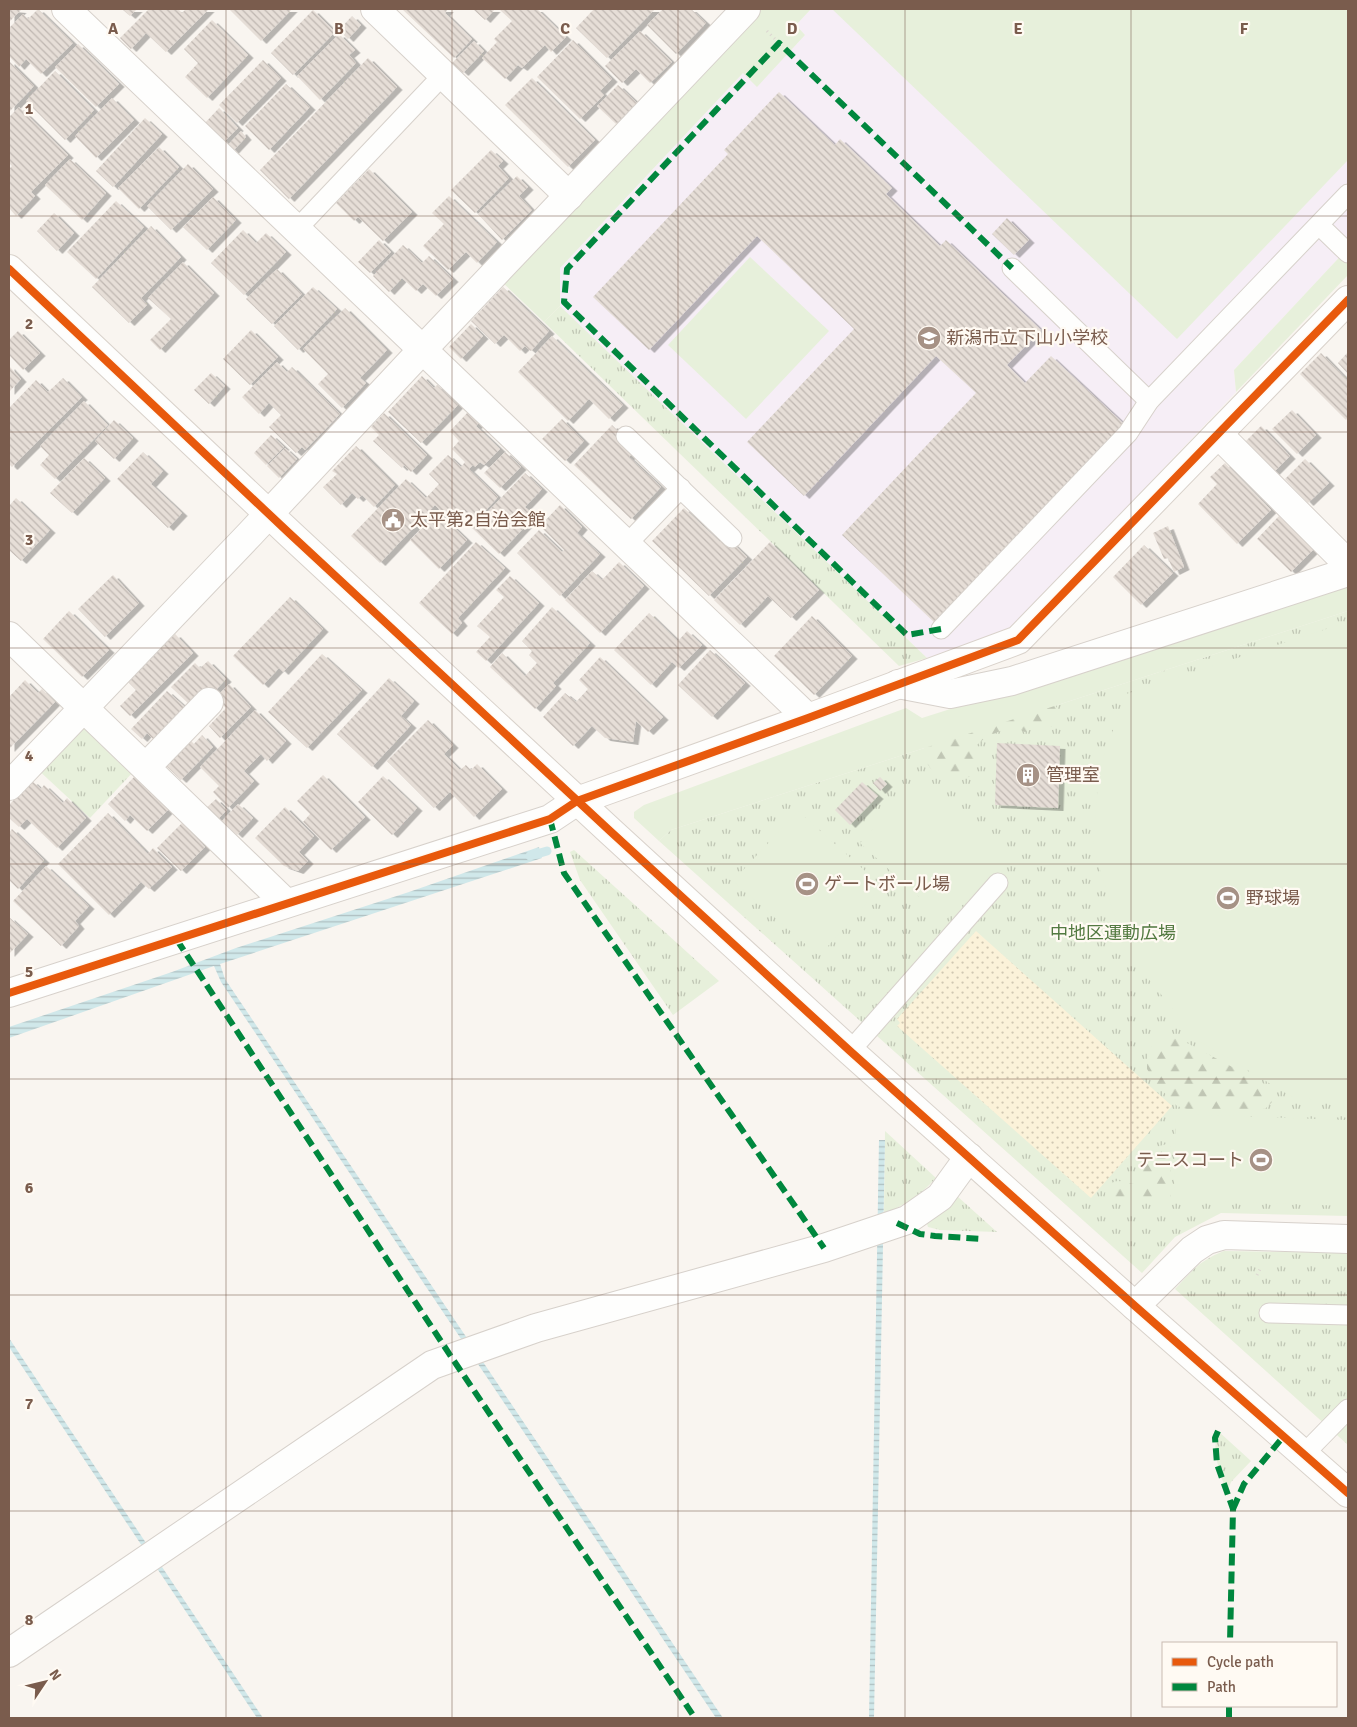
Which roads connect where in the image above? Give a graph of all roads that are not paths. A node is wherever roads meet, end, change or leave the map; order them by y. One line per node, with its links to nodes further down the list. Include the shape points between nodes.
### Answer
1 (66, 9): 8 (street)
2 (374, 9): 4 (street)
3 (731, 14): 6 (street)
4 (443, 74): 6 (street); 8 (lane)
5 (1348, 194): 7 (lane)
6 (569, 196): 13 (street)
7 (1318, 225): 9 (lane); 14 (lane)
8 (298, 229): 13 (street)
9 (1348, 253)
10 (1012, 268): 14 (lane)
11 (9, 269): 18 (street)
12 (1348, 300): 15 (street)
13 (423, 349): 18 (street); 20 (street)
14 (1149, 401): 22 (lane, via 1128,433)
15 (1218, 434): 21 (street); 24 (street, via 1018,640)
16 (626, 436): 17 (lane)
17 (681, 488): 19 (lane); 20 (lane)
18 (268, 514): 26 (street); 30 (street)
19 (732, 538)
20 (627, 544): 27 (street)
21 (1344, 564): 24 (street, via 1012,681 950,694)
22 (941, 630)
23 (9, 636): 26 (street)
24 (898, 684): 27 (street)
25 (209, 702): 28 (street)
26 (83, 708): 28 (street); 29 (street)
27 (808, 718): 30 (street)
28 (146, 767): 32 (street)
29 (9, 786)
30 (576, 801): 32 (street, via 550,819); 34 (street)
31 (998, 883): 34 (lane)
32 (286, 903): 33 (street)
33 (9, 994)
34 (850, 1051): 35 (street)
35 (969, 1157): 37 (street); 43 (street, via 940,1197 907,1220 824,1248 536,1328 432,1365)
36 (1348, 1239): 37 (street, via 1224,1235 1207,1240 1192,1250)
37 (1135, 1306): 41 (street)
38 (1268, 1313): 39 (lane)
39 (1348, 1315)
40 (1348, 1409): 41 (lane)
41 (1304, 1454): 42 (street)
42 (1348, 1494)
43 (9, 1653)

